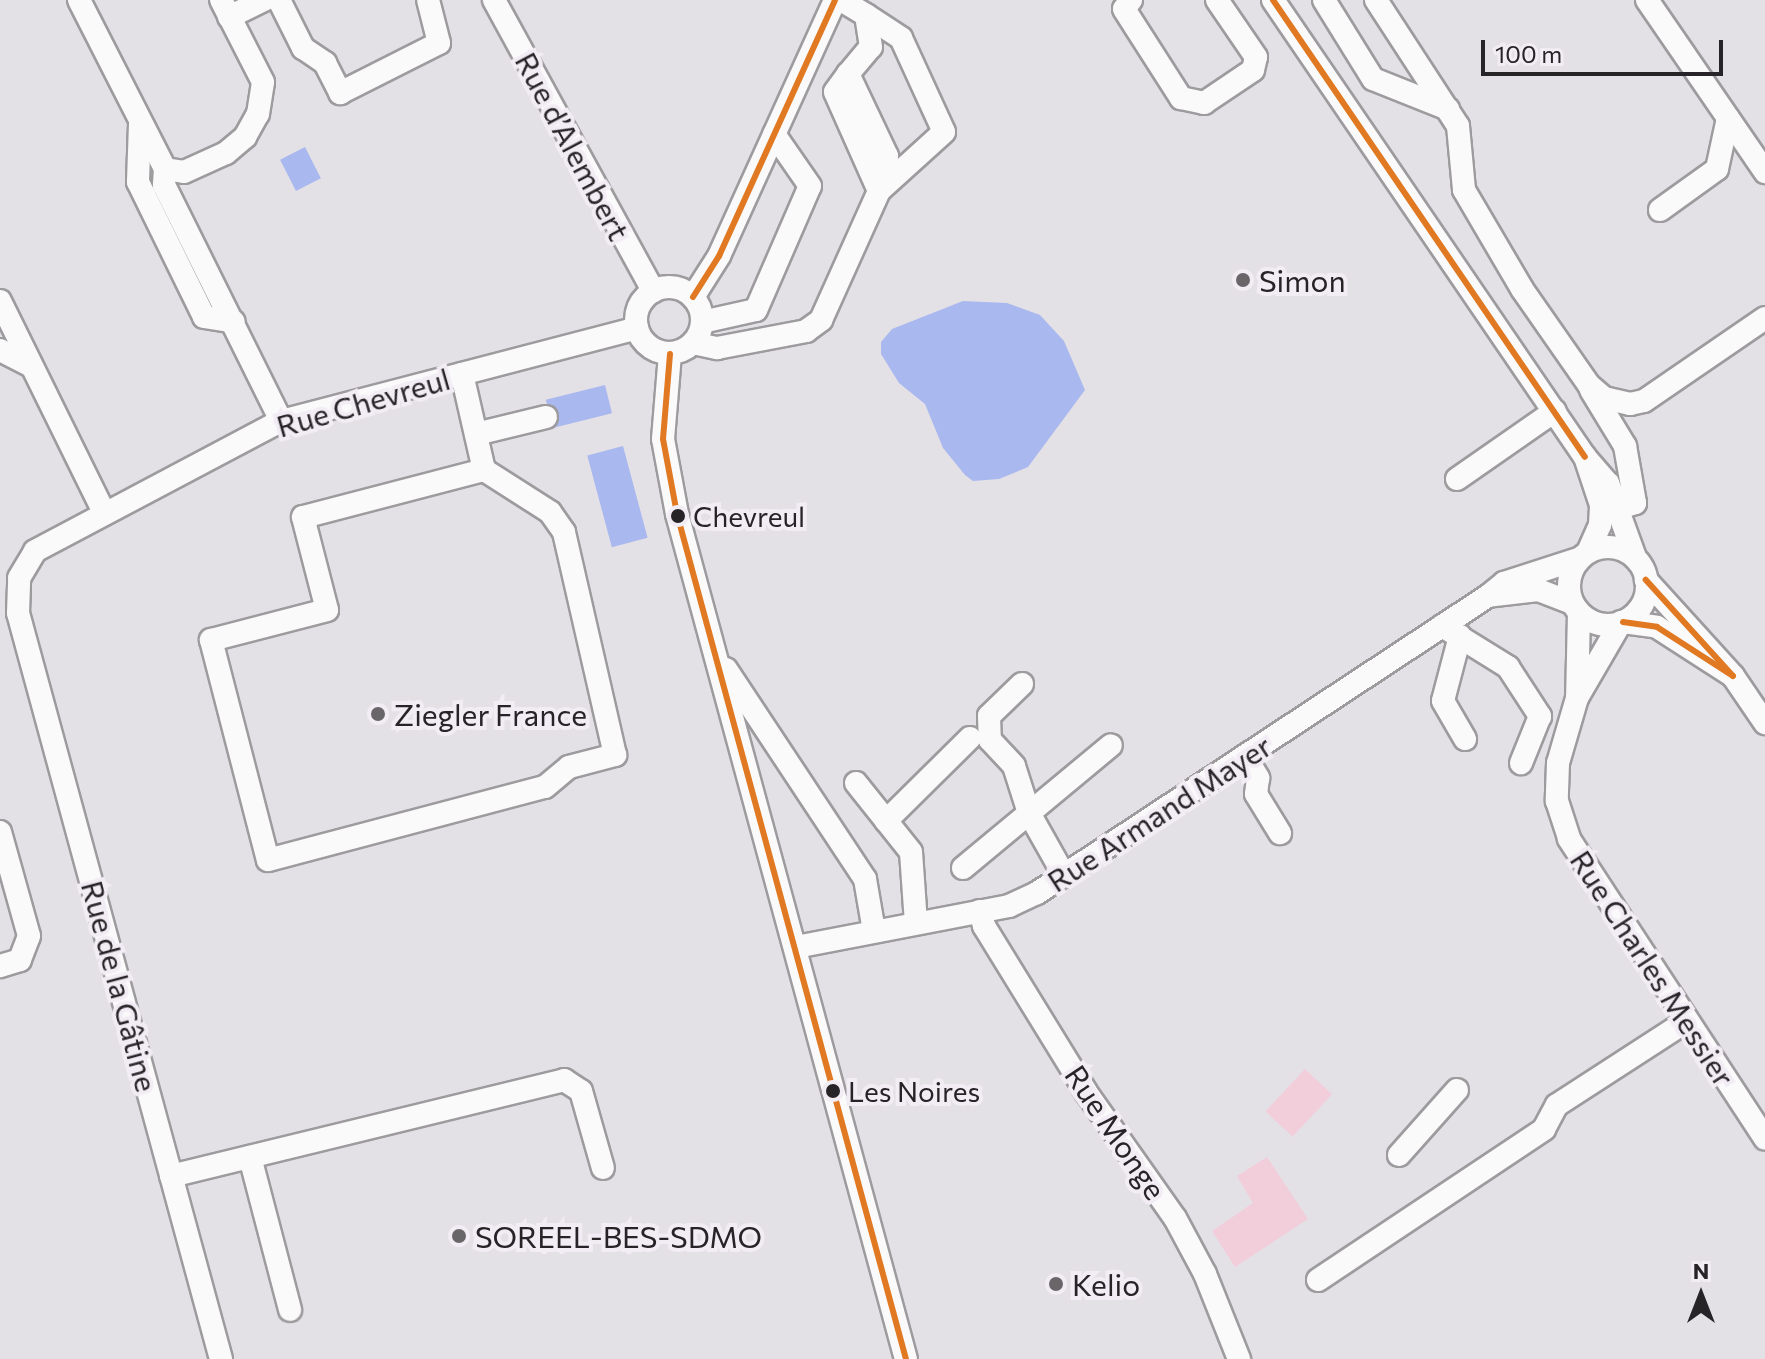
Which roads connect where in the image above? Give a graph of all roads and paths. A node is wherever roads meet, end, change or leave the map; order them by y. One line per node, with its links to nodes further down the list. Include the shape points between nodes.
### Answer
1 (79, 0): 17 (street)
2 (264, 0): 13 (street)
3 (279, 0): 4 (street, via 303,48 325,63 340,93 439,43)
4 (428, 0)
5 (494, 0): 23 (street, Rue d’Alembert)
6 (838, 0): 14 (street); 18 (street)
7 (1131, 0): 8 (street, via 1124,9 1181,98 1204,103 1253,70 1256,57)
8 (1217, 0)
9 (1273, 0): 36 (street)
10 (1324, 0): 15 (street, via 1373,79)
11 (1376, 0): 15 (street)
12 (1647, 0): 16 (street)
13 (225, 9): 19 (street, via 263,82 258,114 245,137 226,153 184,172)
14 (866, 15): 21 (street, via 871,47 848,74 887,156); 21 (street, via 901,38 944,132)
15 (1453, 118): 35 (street, via 1464,190 1522,289)
16 (1728, 118): 20 (street); 22 (street, via 1717,169)
17 (140, 120): 19 (street); 27 (street, via 138,182 204,317)
18 (774, 134): 24 (street, via 709,276); 28 (street, via 810,186 756,310)
19 (165, 169): 27 (street, via 164,185)
20 (1765, 172)
21 (879, 191): 30 (street, via 821,320 806,331 717,348)
22 (1660, 210)
23 (653, 291): 24 (street, via 674,288); 29 (street, via 638,307)
24 (693, 297): 28 (street)
25 (0, 301): 33 (street)
26 (1765, 318): 35 (street, via 1644,401 1630,404 1604,398)
27 (234, 322): 38 (street)
28 (702, 322): 30 (street)
29 (637, 328): 32 (street, via 649,347); 34 (street, Rue Chevreul)
30 (693, 343): 32 (street)
31 (0, 350): 33 (street)
32 (670, 354): 53 (street, via 663,439)
33 (30, 365): 44 (street)
34 (462, 374): 38 (street, Rue Chevreul); 39 (street)
35 (1589, 385): 43 (street, via 1625,446 1635,503)
36 (1555, 411): 40 (street); 42 (street)
37 (546, 417): 39 (street)
38 (281, 421): 44 (street, Rue Chevreul)
39 (476, 434): 41 (street)
40 (1585, 457): 43 (street, via 1608,483); 45 (street, via 1601,505 1600,525)
41 (484, 470): 41 (street, via 303,517 327,610 211,640 268,860 545,787 569,767 615,755 564,532 550,512)
42 (1457, 479)
43 (1616, 509): 46 (street)
44 (105, 514): 50 (street, Rue Chevreul, via 35,551 19,578)
45 (1583, 556): 46 (street, via 1612,547); 48 (street, Rue Armand Mayer, via 1504,583); 49 (street, via 1568,581)
46 (1635, 557): 47 (street)
47 (1646, 580): 51 (street, via 1642,605); 54 (street)
48 (1488, 596): 49 (street, Rue Armand Mayer, via 1538,590); 52 (street, Rue Armand Mayer)
49 (1576, 608): 51 (street, via 1598,624); 56 (street, Rue Charles Messier)
50 (18, 613): 81 (street, Rue de la Gâtine)
51 (1622, 622): 54 (street, via 1657,627); 56 (street, Rue Charles Messier)
52 (1451, 631): 59 (street, via 1443,701); 61 (street, Rue Armand Mayer); 62 (street, via 1508,667 1540,716)
53 (715, 652): 72 (street, via 865,879); 73 (street)
54 (1733, 676): 57 (street)
55 (1022, 684): 64 (street, via 989,716 990,740 1014,766)
56 (1577, 698): 75 (street, Rue Charles Messier, via 1558,763 1557,801 1569,839)
57 (1765, 723)
58 (970, 738): 65 (street)
59 (1465, 739)
60 (1111, 745): 64 (street)
61 (1245, 756): 67 (street, via 1258,778 1256,794); 69 (street, Rue Armand Mayer)
62 (1521, 763)
63 (856, 783): 65 (street)
64 (1029, 813): 68 (street); 69 (street)
65 (886, 821): 71 (street, via 911,852)
66 (0, 832): 74 (street, via 29,936 20,960)
67 (1280, 833)
68 (963, 868)
69 (1064, 875): 70 (street, Rue Armand Mayer, via 1009,906)
70 (980, 911): 71 (street, Rue Armand Mayer); 86 (street, Rue Monge, via 984,926 1086,1092 1175,1218 1205,1274)
71 (916, 923): 72 (street, Rue Armand Mayer)
72 (874, 931): 73 (street, Rue Armand Mayer)
73 (796, 947): 85 (street)
74 (0, 966)
75 (1687, 1021): 77 (street, Rue Charles Messier); 82 (street, via 1557,1105 1544,1129)
76 (1457, 1090): 78 (street)
77 (1765, 1138)
78 (1399, 1155)
79 (250, 1157): 80 (street, via 564,1080 581,1091); 81 (street); 83 (street)
80 (603, 1168)
81 (171, 1176): 84 (street, Rue de la Gâtine)
82 (1318, 1280)
83 (290, 1310)
84 (221, 1359)
85 (906, 1359)
86 (1239, 1359)

